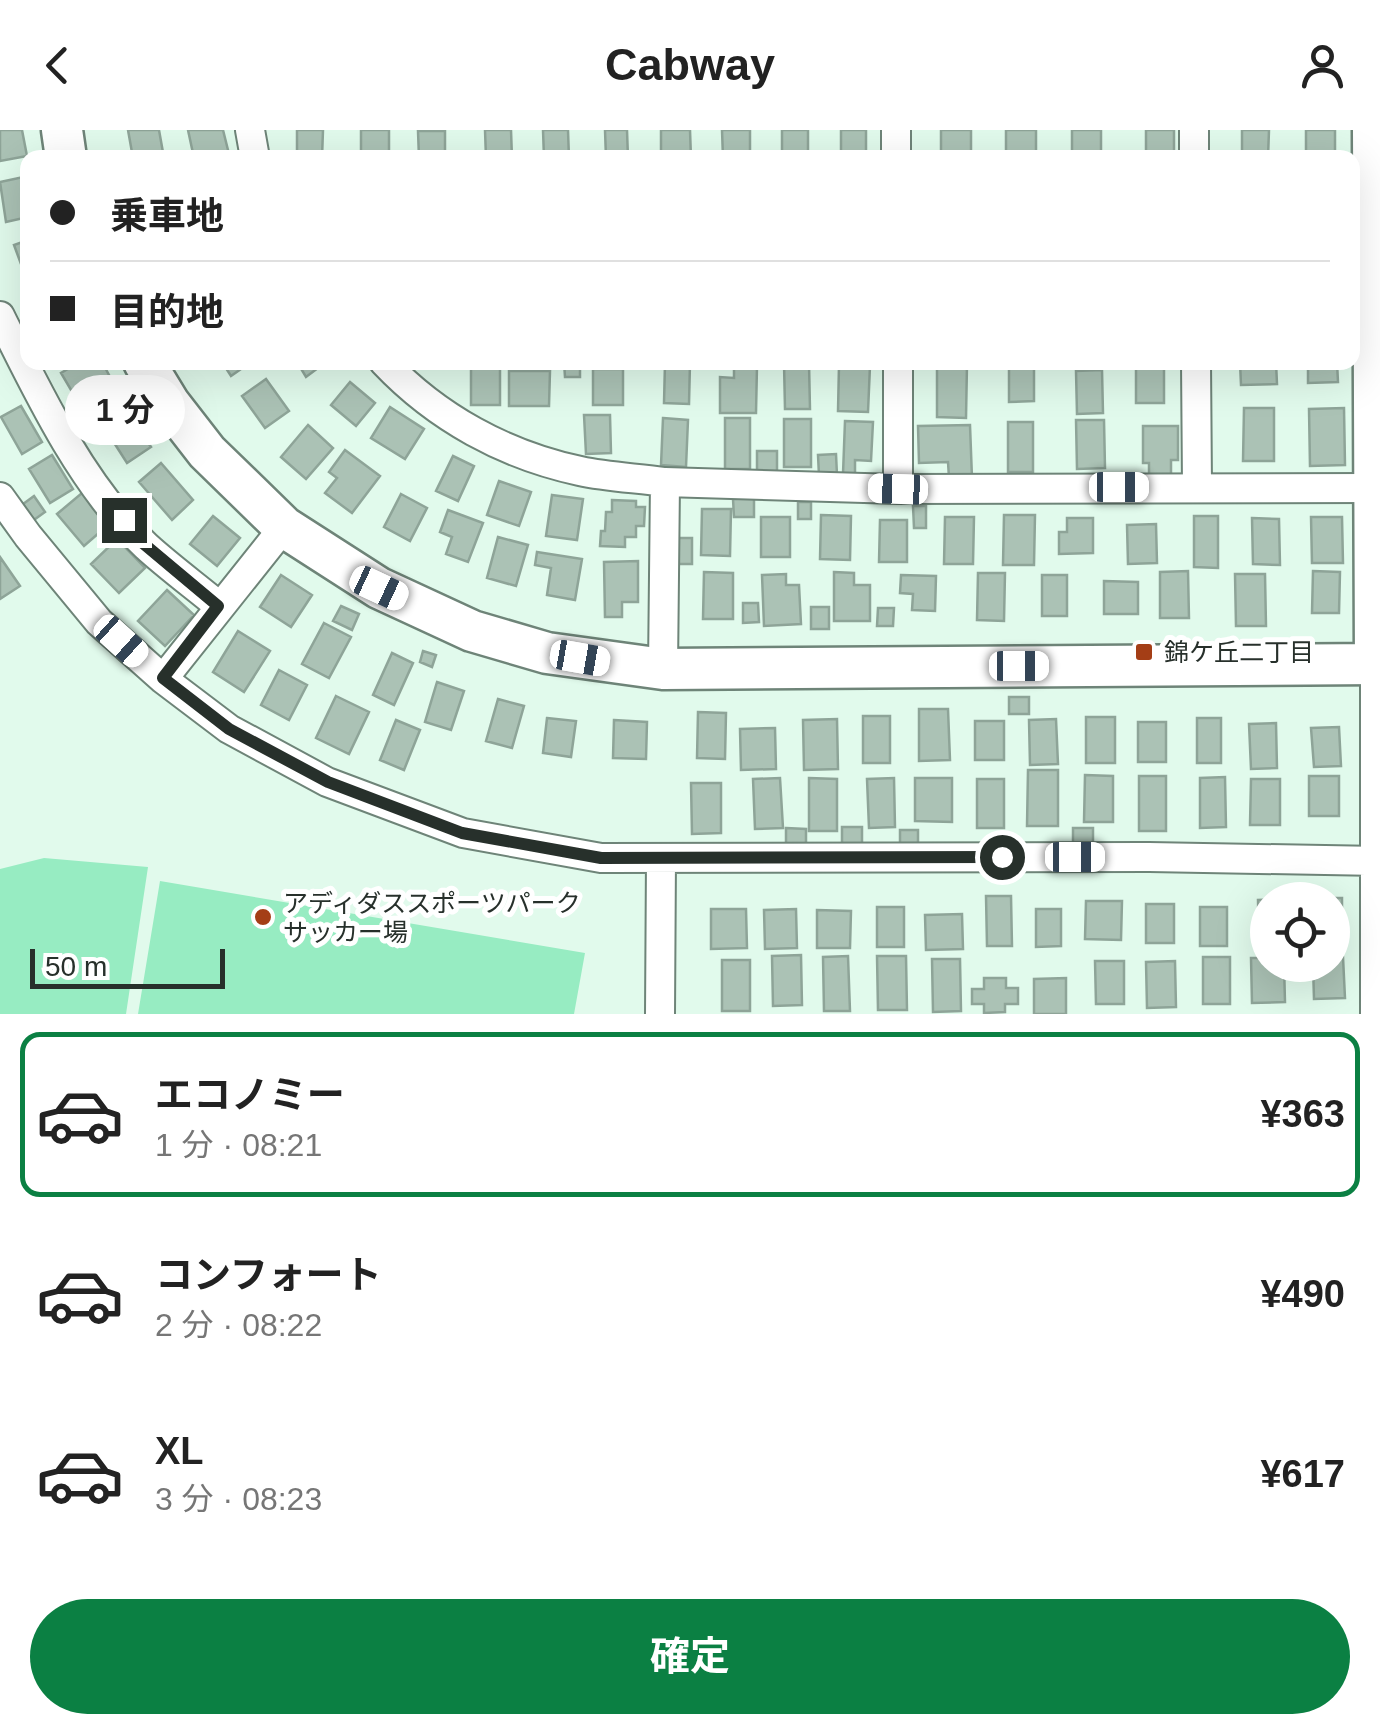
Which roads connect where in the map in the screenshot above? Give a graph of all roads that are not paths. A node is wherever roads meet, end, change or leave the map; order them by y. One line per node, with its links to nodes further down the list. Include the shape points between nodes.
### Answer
1 (1373, 130): 11 (street)
2 (0, 316): 3 (street)
3 (20, 356)
4 (27, 370): 15 (street, via 85,471 144,544)
5 (149, 370): 14 (street, via 206,452)
6 (394, 370): 9 (street, via 455,421 510,451 584,472)
7 (898, 370): 12 (street)
8 (1196, 370): 10 (street)
9 (665, 482): 12 (street); 17 (street)
10 (1196, 486): 11 (street); 12 (street)
11 (1373, 488): 16 (street)
12 (898, 489)
13 (0, 496): 18 (street, via 100,622)
14 (284, 527): 15 (street); 17 (street, via 379,588 472,631 547,653)
15 (218, 606): 18 (street)
16 (1377, 664): 17 (street); 20 (street)
17 (663, 669)
18 (163, 678): 19 (street, via 229,729 328,782 462,833 601,858)
19 (661, 858): 20 (street); 21 (street)
20 (1378, 862): 22 (street)
21 (660, 1014)
22 (1375, 1014)

